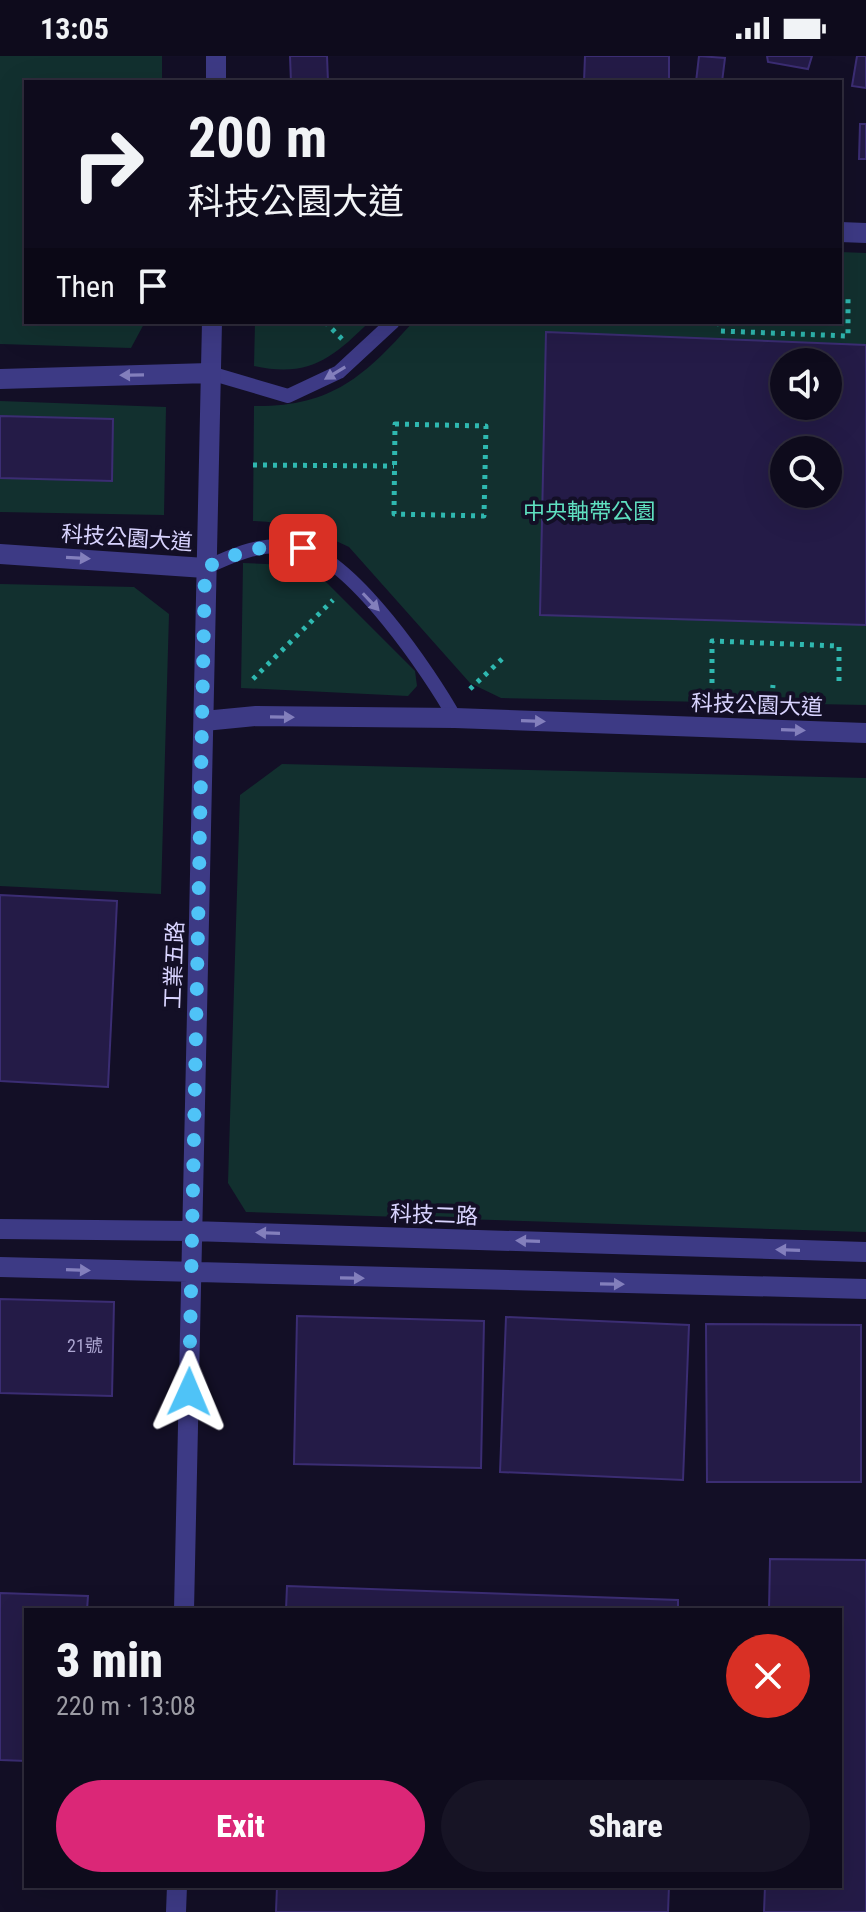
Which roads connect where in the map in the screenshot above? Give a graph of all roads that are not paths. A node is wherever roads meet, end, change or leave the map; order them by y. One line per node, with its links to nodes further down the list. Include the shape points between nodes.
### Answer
1 (216, 56): 2 (street)
2 (216, 80)
3 (842, 232): 4 (street)
4 (866, 233)
5 (212, 324): 7 (street, 工業五路)
6 (391, 324): 7 (lane, one-way to 7, via 339,372 288,396)
7 (210, 373): 8 (street, one-way to 8); 10 (street, 工業五路)
8 (0, 379)
9 (0, 554): 10 (street, 科技公園大道, one-way to 10)
10 (205, 568): 11 (lane, 科技公園大道, one-way to 11, via 246,549 276,545 303,548 335,567 408,647); 12 (street, 工業五路)
11 (455, 718): 12 (street, 科技公園大道, one-way to 11, via 256,716); 13 (street, 科技公園大道, one-way to 13)
12 (204, 721): 15 (street, 工業五路)
13 (866, 733)
14 (0, 1229): 15 (street, 科技二路)
15 (191, 1231): 16 (street, 科技二路, one-way to 15); 18 (street, 工業五路)
16 (866, 1252)
17 (0, 1267): 18 (street, one-way to 18)
18 (190, 1274): 19 (street, one-way to 19); 20 (street, 工業五路)
19 (866, 1289)
20 (184, 1608)
21 (177, 1888): 22 (street)
22 (176, 1912)

